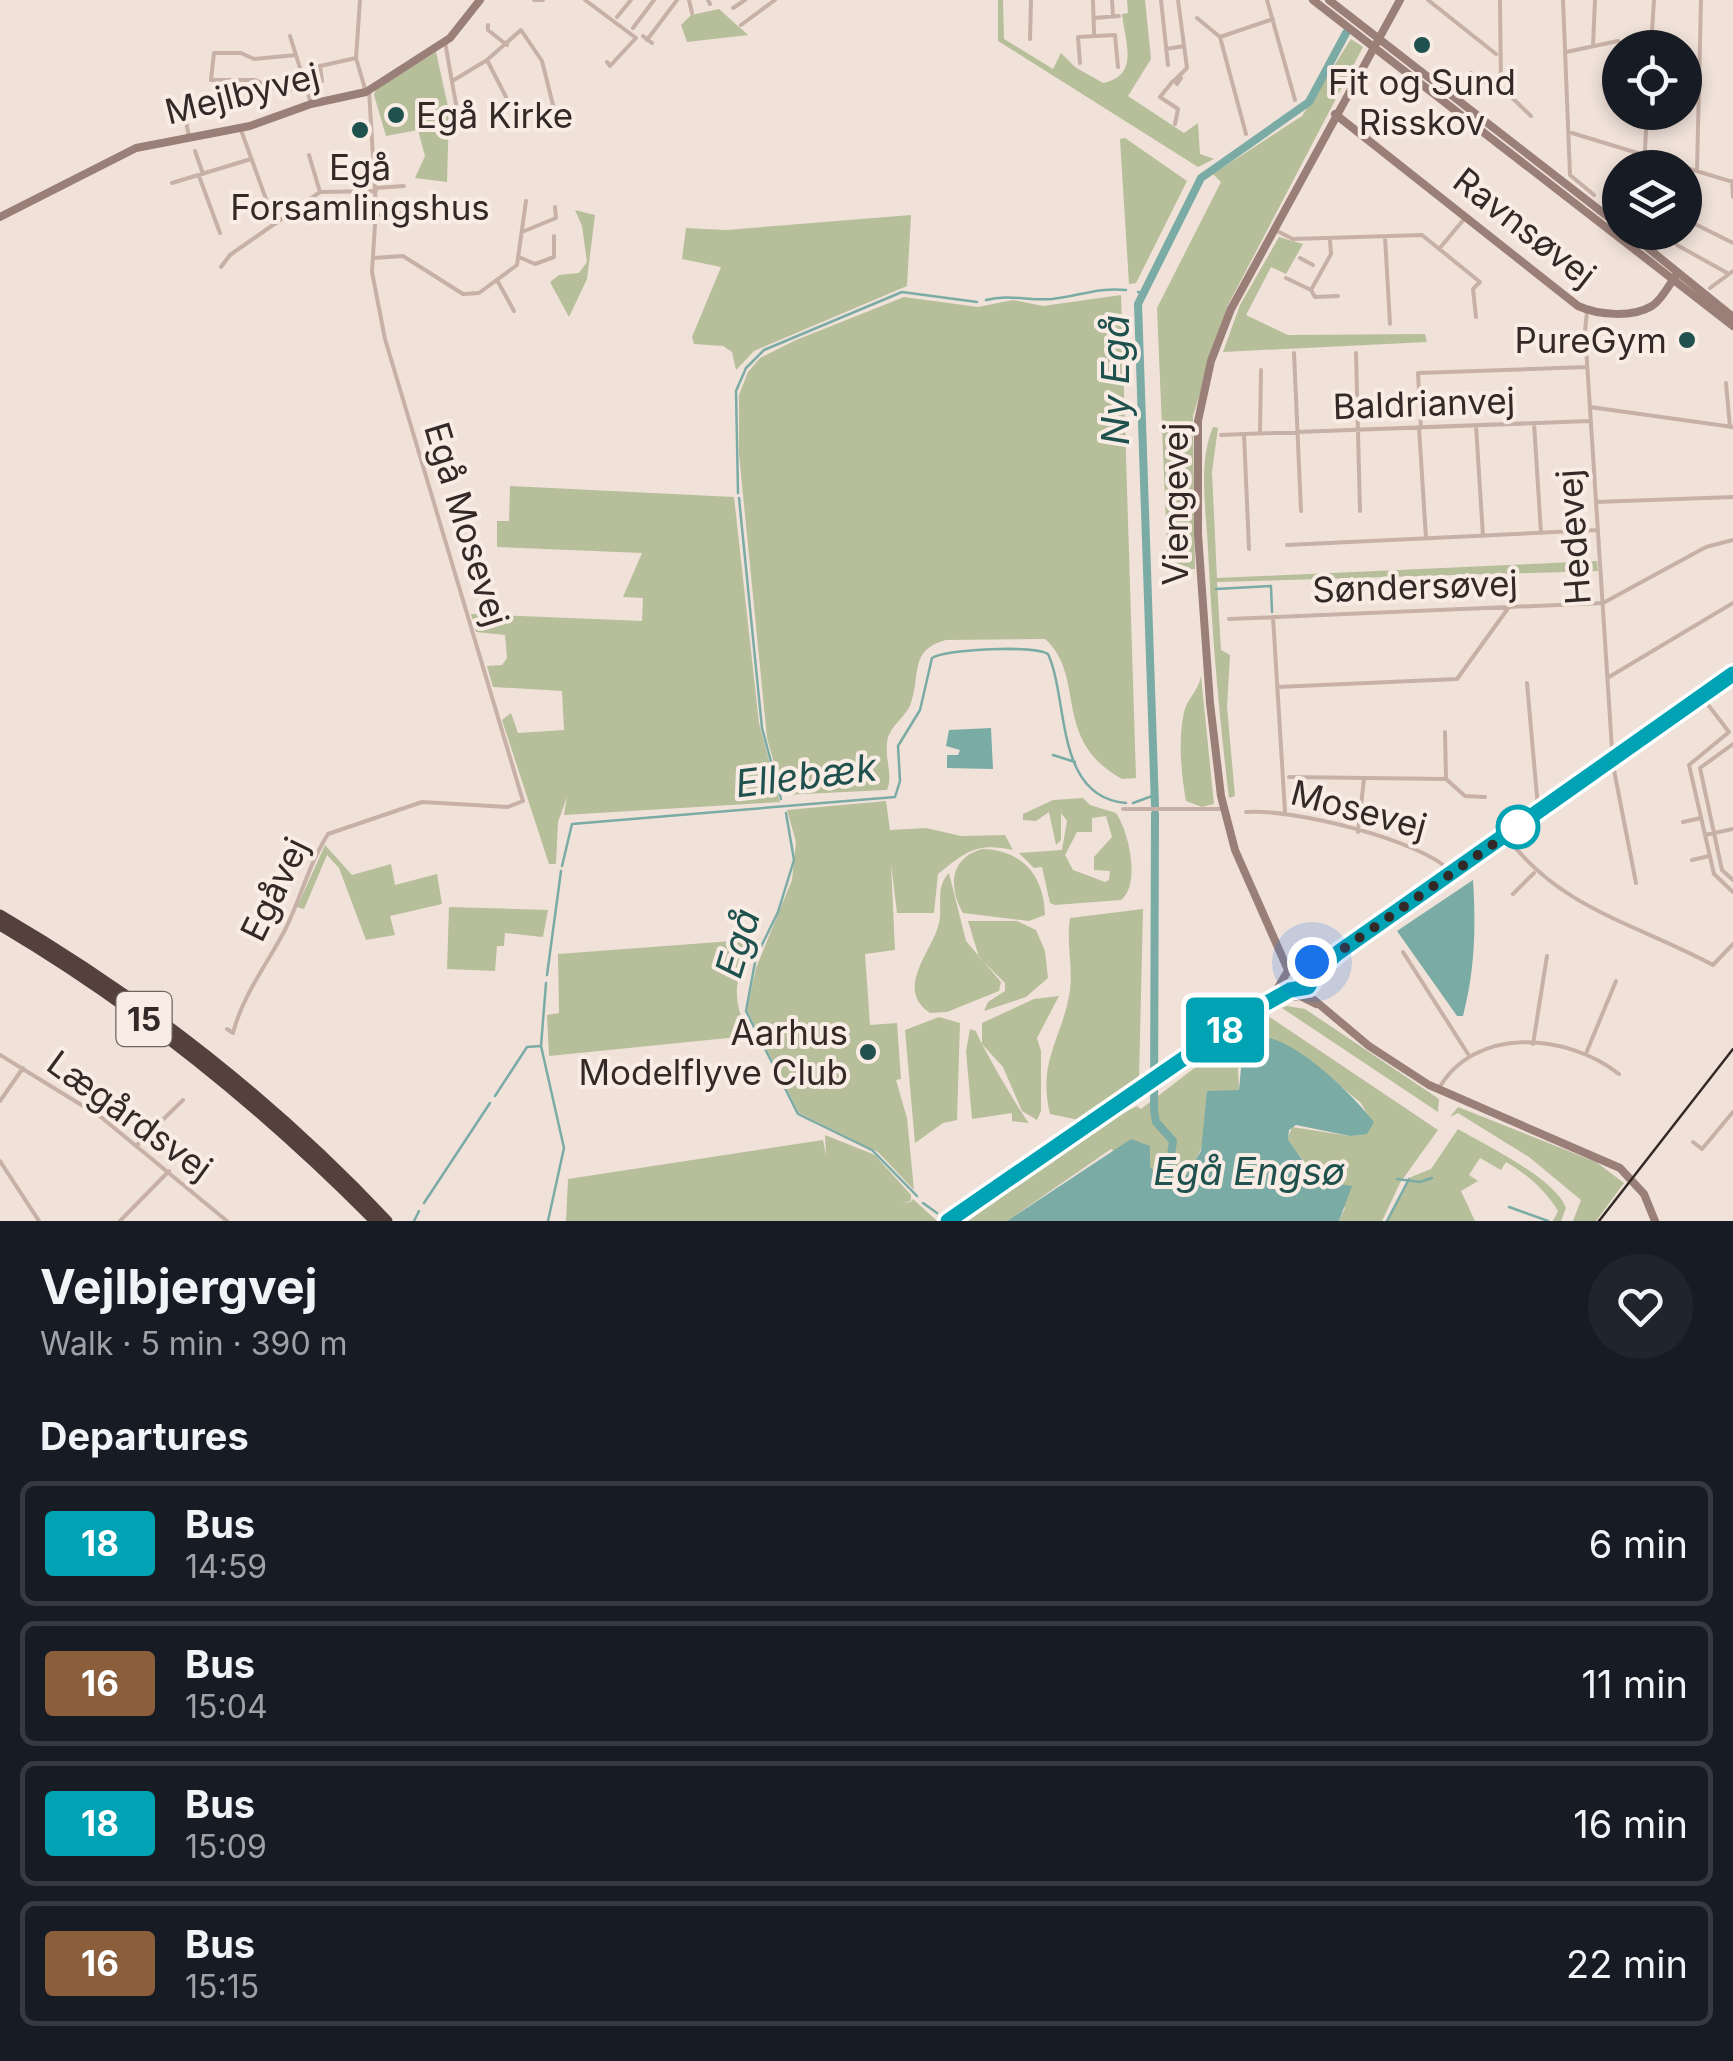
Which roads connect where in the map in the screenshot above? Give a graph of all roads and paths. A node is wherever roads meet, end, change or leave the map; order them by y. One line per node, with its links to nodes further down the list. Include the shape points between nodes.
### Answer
1 (360, 0): 54 (street)
2 (480, 0): 45 (street, Mejlbyvej)
3 (534, 0): 4 (street)
4 (542, 0)
5 (586, 0): 56 (street, via 636,38)
6 (630, 0): 30 (street)
7 (654, 0): 37 (street)
8 (677, 0): 43 (street)
9 (689, 0): 29 (street)
10 (744, 0): 27 (street)
11 (775, 0): 36 (street)
12 (1031, 0): 42 (street)
13 (1093, 0): 31 (street)
14 (1112, 0): 31 (street, via 1116,16)
15 (1161, 0): 28 (street)
16 (1267, 0): 33 (street)
17 (1313, 0): 34 (street)
18 (1328, 0): 34 (street)
19 (1400, 0): 44 (street, Viengevej)
20 (1428, 0): 52 (street)
21 (1500, 0): 63 (street)
22 (1563, 0): 51 (street)
23 (1595, 0): 49 (street)
24 (1654, 0): 38 (street)
25 (1701, 0): 80 (street)
26 (1178, 3): 28 (street); 48 (street)
27 (733, 8)
28 (1162, 9): 50 (street)
29 (692, 13)
30 (617, 18)
31 (1094, 18): 39 (street)
32 (1197, 18): 41 (street)
33 (1273, 19): 41 (street); 67 (street)
34 (1353, 23): 44 (street)
35 (488, 25): 47 (street)
36 (741, 26)
37 (633, 28)
38 (1652, 30)
39 (1094, 33): 57 (street, via 1078,36); 59 (street, via 1115,35)
40 (290, 36): 53 (street)
41 (1220, 37): 77 (street)
42 (1030, 38)
43 (648, 40)
44 (1376, 40): 72 (street, Viengevej); 95 (street); 118 (street)
45 (445, 42): 61 (street); 65 (street, Mejlbyvej)
46 (1602, 44): 49 (street)
47 (508, 45): 55 (street); 69 (street, via 521,30 542,61)
48 (1184, 46): 50 (street); 74 (street, via 1187,68 1160,96 1178,109)
49 (1593, 46): 51 (street)
50 (1166, 49): 58 (street)
51 (1566, 52): 76 (street)
52 (1496, 54)
53 (296, 55): 64 (street); 64 (street, via 254,59 214,53 212,80 254,80 280,91)
54 (356, 58): 62 (street, via 320,66); 65 (street, Egå Mosevej)
55 (487, 60): 61 (street); 66 (street)
56 (607, 62)
57 (1080, 63)
58 (1168, 64)
59 (1118, 67)
60 (1472, 73): 63 (street)
61 (454, 80): 71 (street)
62 (322, 81)
63 (1501, 87): 73 (street)
64 (303, 88): 68 (street)
65 (367, 91): 68 (street, Mejlbyvej); 89 (street, Egå Mosevej)
66 (506, 97)
67 (1295, 100)
68 (311, 104): 75 (street, Mejlbyvej)
69 (554, 105)
70 (208, 106): 78 (street, via 184,111)
71 (457, 110)
72 (1335, 114): 99 (street, Ravnsøvej); 102 (street, Viengevej)
73 (1531, 116)
74 (1174, 124)
75 (241, 128): 78 (street, Mejlbyvej); 83 (street)
76 (1572, 133): 79 (street); 91 (street, via 1570,175)
77 (1246, 134)
78 (189, 137): 98 (street, Mejlbyvej, via 118,155)
79 (1628, 150)
80 (1697, 150)
81 (195, 151): 85 (street)
82 (309, 155): 90 (street)
83 (251, 159): 85 (street); 100 (street)
84 (1702, 172): 86 (street)
85 (201, 175): 87 (street); 103 (street)
86 (1733, 181): 92 (street)
87 (172, 183)
88 (404, 186): 89 (street)
89 (376, 189): 90 (street); 97 (street, Egå Mosevej)
90 (320, 192): 100 (street)
91 (1594, 194)
92 (1733, 197)
93 (526, 201): 104 (street)
94 (555, 207): 104 (street, via 556,218)
95 (1602, 212)
96 (407, 213): 97 (street)
97 (376, 214): 113 (street, Egå Mosevej)
98 (0, 217)
99 (1465, 217): 109 (street); 124 (street, Ravnsøvej)
100 (275, 224): 115 (street)
101 (1702, 227): 108 (street)
102 (1272, 229): 107 (street, via 1292,240); 179 (street, Viengevej, via 1221,333 1198,421 1202,591)
103 (220, 232)
104 (522, 232): 112 (street)
105 (554, 236): 112 (street, via 554,257 535,264)
106 (1385, 237): 107 (street); 109 (street, via 1422,236); 128 (street)
107 (1330, 238): 116 (street, via 1331,254)
108 (1733, 242)
109 (1439, 249): 127 (street, via 1480,282 1473,289)
110 (1647, 250): 118 (street)
111 (1687, 250): 117 (street)
112 (518, 257): 120 (street)
113 (372, 258): 120 (street, via 403,256 467,296); 177 (street, Egå Mosevej, via 385,339)
114 (1300, 258): 116 (street)
115 (222, 267)
116 (1317, 267): 122 (street)
117 (1731, 272): 121 (street)
118 (1675, 276): 124 (street, Ravnsøvej, via 1646,308); 126 (street); 129 (street)
119 (1286, 278): 122 (street)
120 (497, 280): 125 (street)
121 (1710, 288)
122 (1311, 290): 123 (street, via 1315,298)
123 (1338, 296)
124 (1587, 310): 132 (street, Hedevej)
125 (514, 311)
126 (1733, 316)
127 (1476, 317)
128 (1390, 321)
129 (1733, 326)
130 (1294, 353): 142 (street)
131 (1356, 353): 141 (street)
132 (1587, 366): 135 (street, Hedevej); 140 (street, via 1418,373)
133 (1262, 370): 144 (street)
134 (1726, 384): 139 (street)
135 (1590, 407): 136 (street, Hedevej); 139 (street)
136 (1590, 421): 137 (street, Baldrianvej); 147 (street, Hedevej)
137 (1534, 423): 138 (street, Baldrianvej); 151 (street)
138 (1476, 426): 140 (street, Baldrianvej); 152 (street)
139 (1732, 427)
140 (1420, 428): 141 (street, Baldrianvej); 153 (street)
141 (1360, 430): 142 (street, Baldrianvej); 149 (street)
142 (1298, 433): 144 (street, Baldrianvej); 148 (street)
143 (1244, 434): 144 (street, Baldrianvej); 145 (street, Baldrianvej); 156 (street)
144 (1260, 434)
145 (1220, 435)
146 (1733, 496): 147 (street)
147 (1596, 502): 150 (street, Hedevej)
148 (1301, 511)
149 (1360, 511)
150 (1598, 530): 151 (street); 158 (street, Hedevej)
151 (1541, 534): 152 (street)
152 (1483, 537): 153 (street)
153 (1426, 540): 155 (street)
154 (1733, 540): 158 (street, via 1706,546)
155 (1286, 545)
156 (1249, 549)
157 (1733, 603): 163 (street)
158 (1603, 604): 159 (street, Søndersøvej); 163 (street, Hedevej)
159 (1508, 607): 160 (street, Søndersøvej); 165 (street, via 1457,679)
160 (1273, 617): 161 (street, Søndersøvej); 165 (street)
161 (1229, 619)
162 (1733, 674): 166 (street)
163 (1607, 677): 172 (street, Hedevej)
164 (1526, 683): 180 (street)
165 (1276, 687): 182 (street)
166 (1702, 697): 168 (street); 172 (street)
167 (1445, 732): 175 (street)
168 (1731, 732): 170 (street)
169 (1733, 744): 171 (street)
170 (1708, 750): 171 (street); 183 (street, via 1689,765)
171 (1714, 758): 187 (street, via 1700,768)
172 (1612, 760): 180 (street); 195 (street, Hedevej)
173 (1289, 777): 174 (street)
174 (1364, 779): 175 (street); 186 (street)
175 (1446, 779): 176 (street, via 1465,796)
176 (1486, 797)
177 (523, 801): 212 (street, Egåvej, via 508,807 422,802 332,832 300,884 285,930 240,1006 233,1033)
178 (1123, 809): 179 (street)
179 (1224, 809): 200 (street, Viengevej, via 1242,872)
180 (1540, 811): 188 (street)
181 (1246, 812): 182 (street, Mosevej)
182 (1284, 812): 186 (street, Mosevej)
183 (1700, 818): 184 (street); 189 (street)
184 (1683, 822)
185 (1733, 829): 187 (street)
186 (1358, 832): 193 (street, Mosevej, via 1422,849)
187 (1714, 833): 189 (street); 194 (street, via 1722,870)
188 (1506, 836): 192 (street); 193 (street)
189 (1704, 836): 190 (street)
190 (1710, 856): 191 (street); 196 (street, via 1714,876)
191 (1692, 860)
192 (1535, 872): 197 (street); 201 (street, via 1570,898 1713,965)
193 (1453, 873): 202 (street)
194 (1733, 880)
195 (1636, 883)
196 (1733, 892)
197 (1513, 894)
198 (0, 915): 218 (highway, 15, via 121,992)
199 (0, 925): 225 (highway, 15, via 169,1037)
200 (1272, 934): 205 (street, Viengevej); 206 (street, Viengevej)
201 (1732, 946)
202 (1339, 952): 205 (street); 207 (street)
203 (1403, 952): 216 (street)
204 (1547, 956): 214 (street)
205 (1303, 962): 206 (street); 207 (street, Viengevej)
206 (1287, 973): 209 (street, Viengevej); 210 (street)
207 (1314, 977): 209 (street); 211 (street)
208 (1616, 982): 215 (street)
209 (1299, 989): 210 (street); 211 (street)
210 (1257, 1009): 213 (street, via 1287,996 1306,998); 237 (street)
211 (1341, 1021): 213 (street)
212 (227, 1029)
213 (1362, 1039): 221 (street)
214 (1533, 1044): 215 (street); 216 (street)
215 (1587, 1051): 220 (street)
216 (1468, 1054): 221 (street)
217 (0, 1056): 219 (street, Lægårdsvej)
218 (216, 1064): 235 (highway, 15); 236 (highway)
219 (24, 1067): 222 (street); 227 (street, Lægårdsvej)
220 (1619, 1074)
221 (1438, 1090): 238 (street, via 1609,1162 1636,1189)
222 (0, 1100)
223 (183, 1100): 227 (street)
224 (1733, 1112): 226 (street, via 1702,1149)
225 (278, 1128): 233 (highway); 234 (highway, 15)
226 (1693, 1142)
227 (137, 1145): 229 (street, Lægårdsvej)
228 (0, 1161): 230 (street)
229 (169, 1170): 231 (street); 232 (street, Lægårdsvej)
230 (39, 1221)
231 (120, 1221)
232 (227, 1221)
233 (368, 1221)
234 (376, 1221)
235 (387, 1221)
236 (396, 1221)
237 (948, 1221)
238 (1652, 1221)

